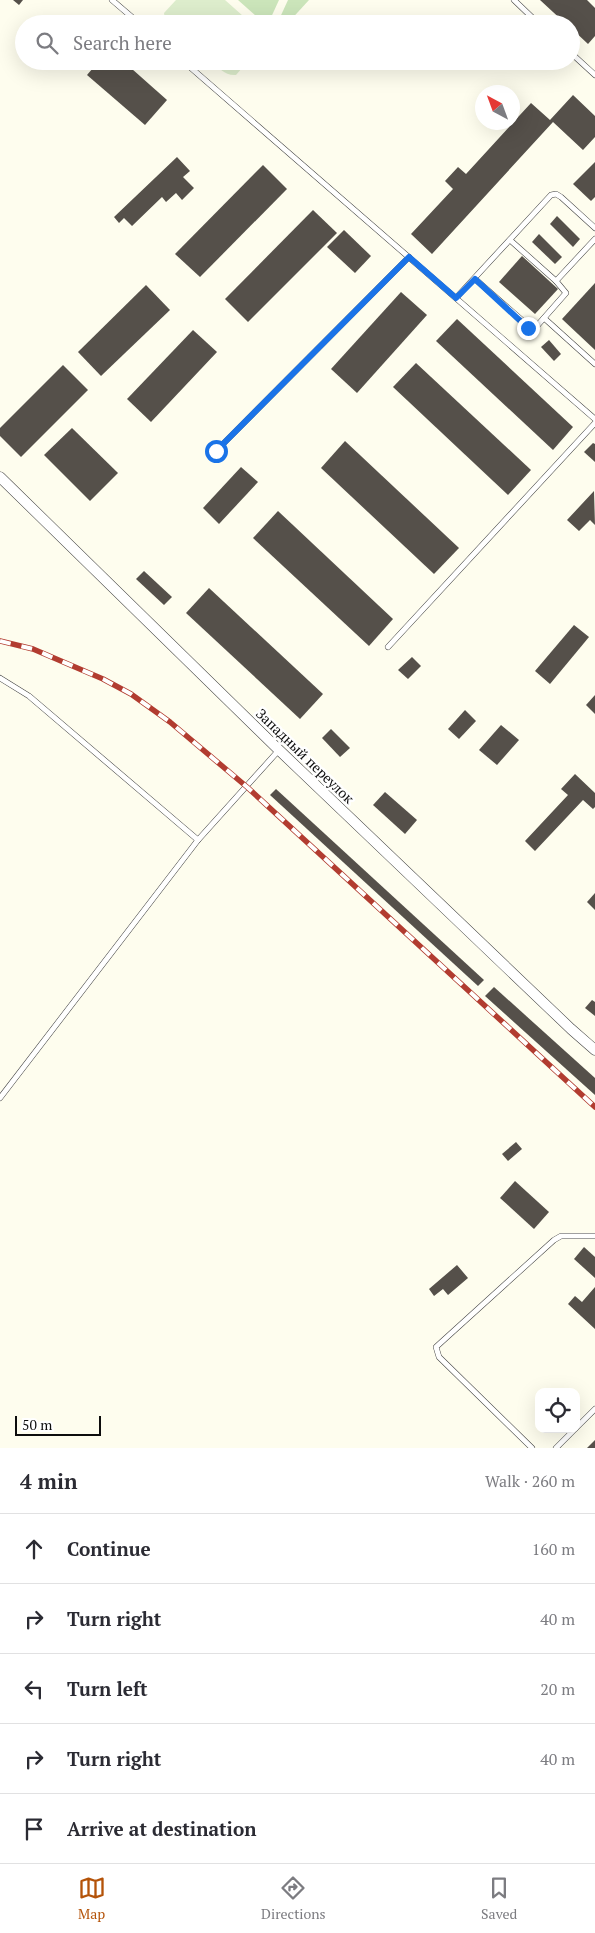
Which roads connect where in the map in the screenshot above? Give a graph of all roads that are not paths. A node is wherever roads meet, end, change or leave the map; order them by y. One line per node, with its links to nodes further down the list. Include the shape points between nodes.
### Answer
1 (112, 0): 3 (lane)
2 (514, 0): 4 (lane)
3 (130, 15)
4 (530, 15)
5 (580, 61): 7 (lane)
6 (194, 70): 11 (lane)
7 (595, 75)
8 (595, 228): 10 (lane, via 556,194 551,195)
9 (595, 239): 13 (lane)
10 (510, 240): 12 (lane); 13 (lane)
11 (409, 257): 14 (lane); 18 (lane)
12 (475, 279): 14 (lane); 15 (lane, via 528,328 536,328)
13 (556, 281): 15 (lane, via 566,293)
14 (456, 298): 17 (lane)
15 (544, 318): 16 (lane)
16 (595, 364)
17 (595, 421): 20 (lane)
18 (216, 451)
19 (0, 477): 22 (street, Западный переулок)
20 (388, 647)
21 (0, 678): 23 (lane, via 29,696)
22 (279, 750): 23 (lane); 24 (street, Западный переулок)
23 (198, 840): 25 (lane)
24 (595, 1050)
25 (0, 1098)
26 (595, 1236): 30 (lane, via 561,1236 554,1240 436,1348 439,1357)
27 (595, 1408): 28 (lane)
28 (580, 1423)
29 (570, 1433): 31 (lane)
30 (532, 1448)
31 (556, 1448)

